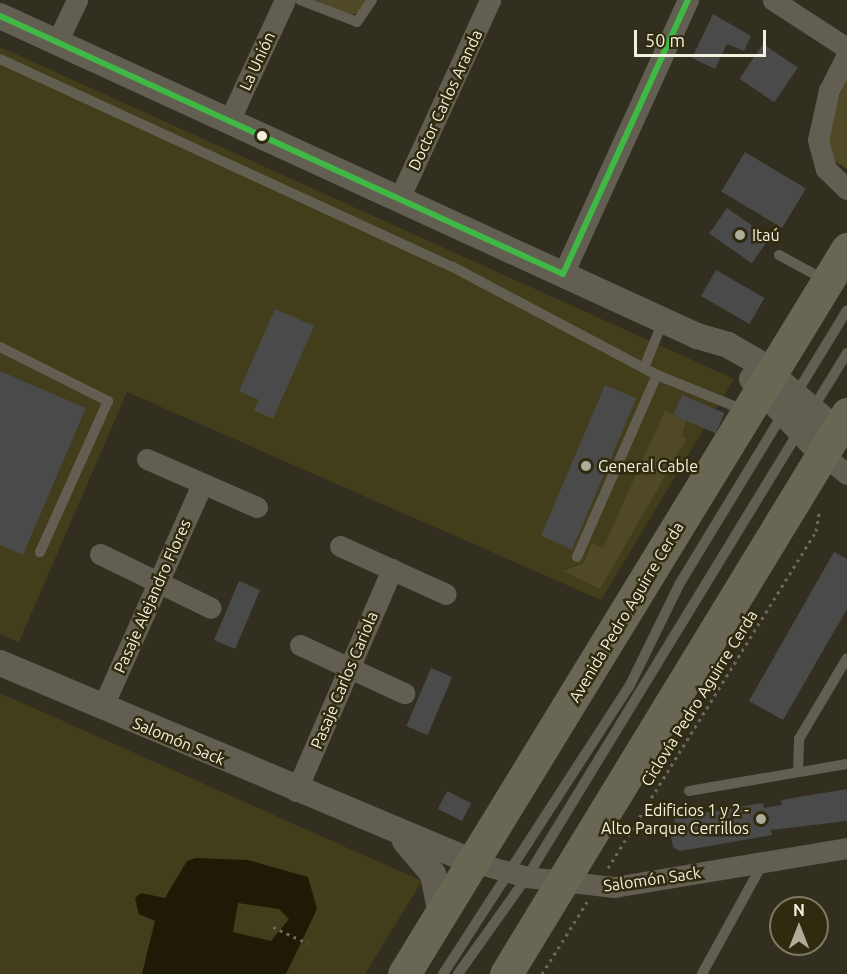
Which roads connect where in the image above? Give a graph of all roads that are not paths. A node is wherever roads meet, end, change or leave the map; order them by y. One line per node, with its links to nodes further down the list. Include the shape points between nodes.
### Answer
1 (77, 0): 9 (street)
2 (285, 0): 13 (street, La Unión)
3 (300, 0): 4 (lane, via 357,22)
4 (372, 0)
5 (490, 0): 15 (street, Doctor Carlos Aranda)
6 (688, 0): 18 (street)
7 (773, 0): 10 (street)
8 (0, 16): 9 (street)
9 (57, 42): 13 (street)
10 (847, 48)
11 (847, 55): 14 (street, via 829,90 818,140 826,169)
12 (0, 59): 24 (lane, via 451,266)
13 (229, 121): 15 (street)
14 (847, 189)
15 (399, 199): 18 (street)
16 (847, 249): 19 (main road, Avenida Pedro Aguirre Cerda)
17 (779, 255): 19 (lane)
18 (563, 274): 21 (street)
19 (827, 282): 26 (main road, Avenida Pedro Aguirre Cerda)
20 (847, 310): 26 (lane)
21 (663, 321): 24 (lane); 26 (street, via 728,345)
22 (0, 347): 31 (lane, via 108,401)
23 (847, 352): 26 (lane)
24 (644, 368): 25 (lane)
25 (657, 375): 26 (lane); 33 (lane)
26 (809, 424): 50 (main road, Avenida Pedro Aguirre Cerda); 52 (lane); 52 (lane, via 680,584 629,687); 53 (main road, Avenida Pedro Aguirre Cerda)
27 (147, 459): 28 (street)
28 (202, 483): 29 (street); 35 (street, Pasaje Alejandro Flores)
29 (257, 507)
30 (340, 546): 34 (street)
31 (40, 552)
32 (100, 554): 35 (street)
33 (578, 557)
34 (392, 569): 36 (street); 41 (street, Pasaje Carlos Cariola)
35 (158, 582): 37 (street); 43 (street, Pasaje Alejandro Flores)
36 (446, 594)
37 (211, 608)
38 (300, 645): 41 (street)
39 (847, 658): 45 (lane, via 800,739)
40 (0, 663): 43 (street, Salomón Sack)
41 (349, 668): 42 (street); 46 (street, Pasaje Carlos Cariola)
42 (404, 693)
43 (102, 708): 46 (street, Salomón Sack)
44 (847, 764): 45 (lane)
45 (798, 772): 47 (lane)
46 (296, 791): 48 (street, Salomón Sack)
47 (688, 791)
48 (392, 832): 50 (street, Salomón Sack); 54 (street, Salomón Sack, via 427,861)
49 (847, 848): 51 (street, Salomón Sack)
50 (473, 862): 52 (street, Salomón Sack); 54 (main road, Avenida Pedro Aguirre Cerda)
51 (763, 863): 53 (street, Salomón Sack, via 596,887); 59 (lane)
52 (517, 875): 53 (street, Salomón Sack); 56 (lane); 57 (lane)
53 (562, 883): 58 (main road, Avenida Pedro Aguirre Cerda)
54 (441, 915): 55 (main road, Avenida Pedro Aguirre Cerda)
55 (404, 974)
56 (443, 974)
57 (458, 974)
58 (506, 974)
59 (702, 974)

